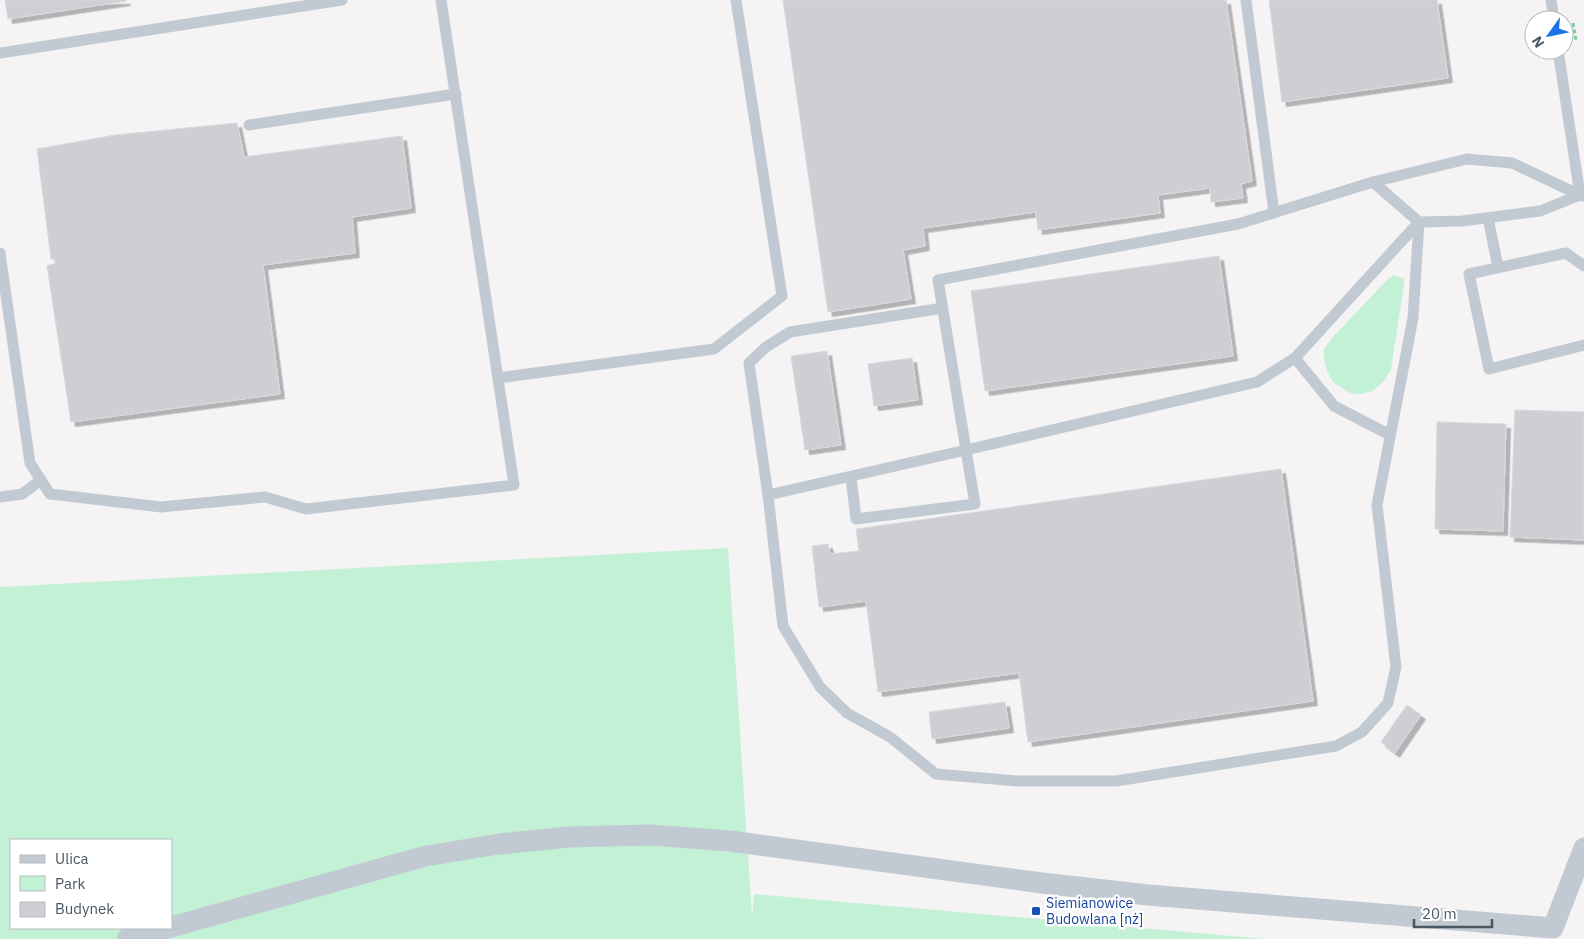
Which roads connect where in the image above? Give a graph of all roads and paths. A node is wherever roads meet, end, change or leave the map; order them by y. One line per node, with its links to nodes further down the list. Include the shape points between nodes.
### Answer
1 (342, 0): 5 (lane)
2 (441, 0): 7 (lane)
3 (736, 0): 21 (lane, via 782,296 714,349)
4 (1246, 0): 11 (lane)
5 (0, 53)
6 (1560, 60): 10 (lane)
7 (456, 94): 8 (lane); 21 (lane)
8 (249, 125)
9 (1373, 182): 10 (lane, via 1466,159 1512,163); 11 (lane); 13 (lane)
10 (1582, 196): 12 (lane, via 1540,211)
11 (1274, 213): 18 (lane, via 1238,224 938,280)
12 (1488, 218): 13 (lane); 15 (lane)
13 (1419, 222): 20 (lane); 22 (lane, via 1413,318)
14 (0, 253): 17 (lane)
15 (1498, 266): 16 (lane, via 1566,253); 19 (lane, via 1469,274 1489,369)
16 (1584, 266)
17 (3, 291): 25 (lane, via 30,463)
18 (943, 308): 23 (lane); 26 (lane, via 790,332 766,346 750,363)
19 (1584, 346)
20 (1295, 358): 22 (lane, via 1334,406); 23 (lane, via 1258,382)
21 (498, 378): 25 (lane, via 514,485 306,509 266,497 161,507 133,504 50,494)
22 (1390, 435): 26 (lane, via 1377,505 1396,667 1388,703 1362,732 1336,746 1116,781 1017,781 936,774 890,737 847,713 820,687 783,626)
23 (966, 450): 24 (lane); 24 (lane, via 974,504 856,519)
24 (851, 477): 26 (lane)
25 (41, 480): 27 (lane, via 22,494)
26 (768, 495)
27 (0, 497)
28 (1584, 848): 31 (street)
29 (172, 927): 31 (street, via 426,856 569,837 650,835 730,841 1148,895 1292,906)
30 (164, 929): 32 (street)
31 (1552, 934)
32 (127, 939)

